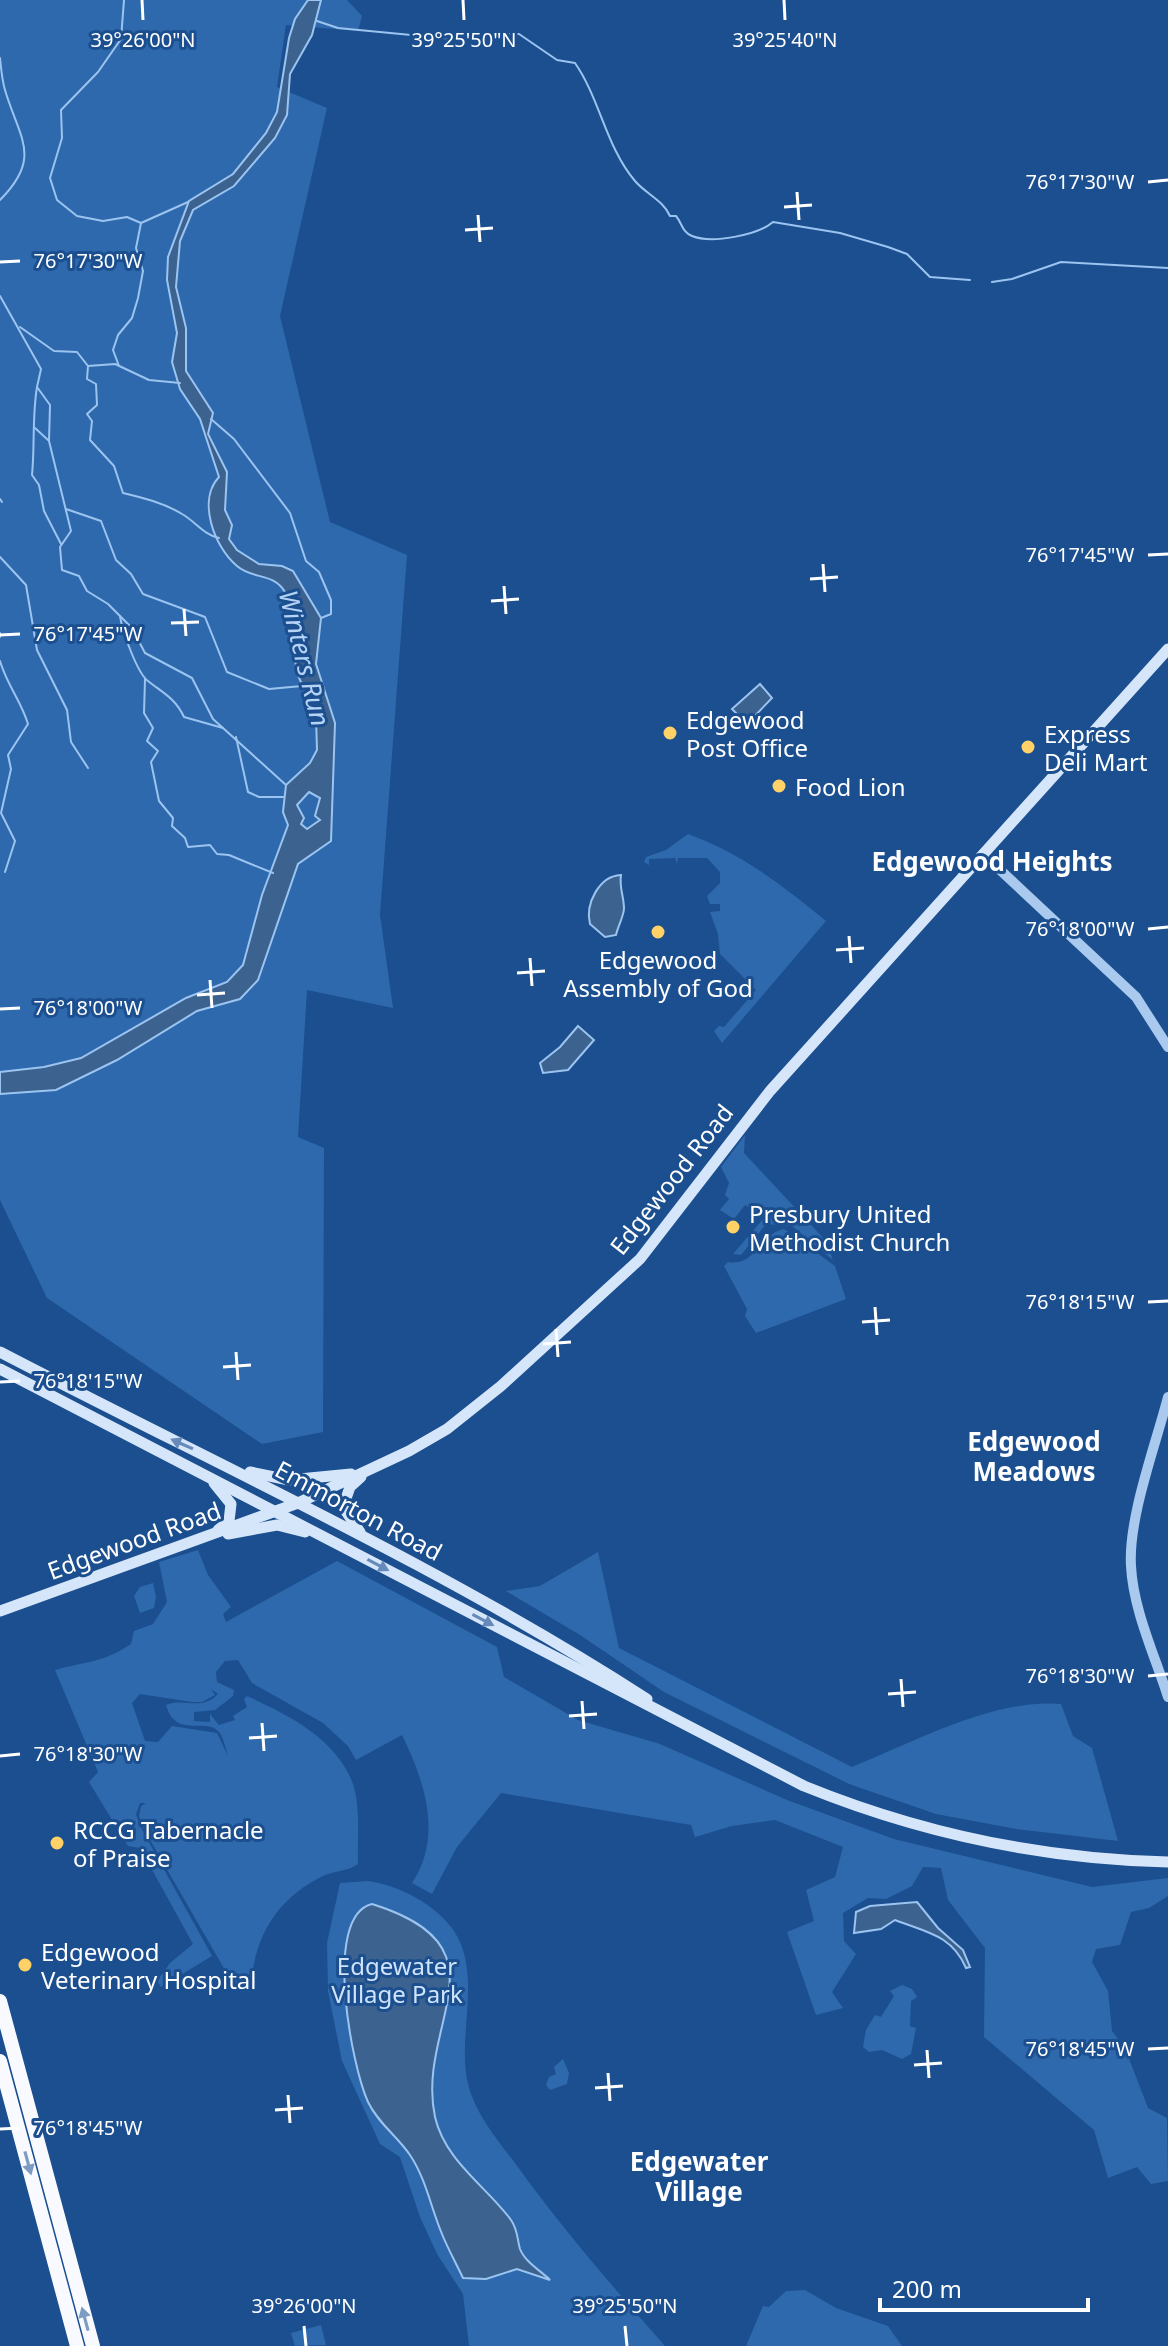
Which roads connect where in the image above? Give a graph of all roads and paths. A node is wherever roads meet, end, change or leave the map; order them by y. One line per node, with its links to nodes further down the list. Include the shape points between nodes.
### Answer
1 (1168, 649): 2 (main road, Edgewood Road)
2 (983, 854): 3 (street, via 1136,997); 8 (main road, Edgewood Road, via 749,1116 640,1259 447,1429)
3 (1168, 1047)
4 (0, 1352): 7 (main road, Emmorton Road, one-way to 4)
5 (0, 1369): 9 (main road, Emmorton Road)
6 (1168, 1397): 16 (street, via 1131,1556 1135,1588)
7 (219, 1461): 8 (main road, via 289,1480); 10 (main road, Emmorton Road)
8 (371, 1469): 10 (main road, Edgewood Road); 13 (main road, via 350,1487 343,1507)
9 (204, 1473): 11 (main road, Emmorton Road); 12 (main road, via 231,1504 229,1521)
10 (298, 1503): 11 (main road, Edgewood Road); 13 (main road, Emmorton Road)
11 (277, 1511): 12 (main road, Edgewood Road); 14 (main road, Emmorton Road)
12 (212, 1535): 14 (main road, via 281,1525); 15 (main road, Edgewood Road)
13 (369, 1541): 17 (main road, Emmorton Road, via 557,1643)
14 (334, 1542): 17 (main road, Emmorton Road, one-way to 17)
15 (0, 1611)
16 (1168, 1697)
17 (687, 1727): 18 (main road, Emmorton Road, via 804,1786 911,1824 1025,1851)
18 (1165, 1863)
19 (0, 2001): 22 (highway, one-way to 19)
20 (0, 2061): 21 (highway, one-way to 21)
21 (77, 2346)
22 (93, 2346)

